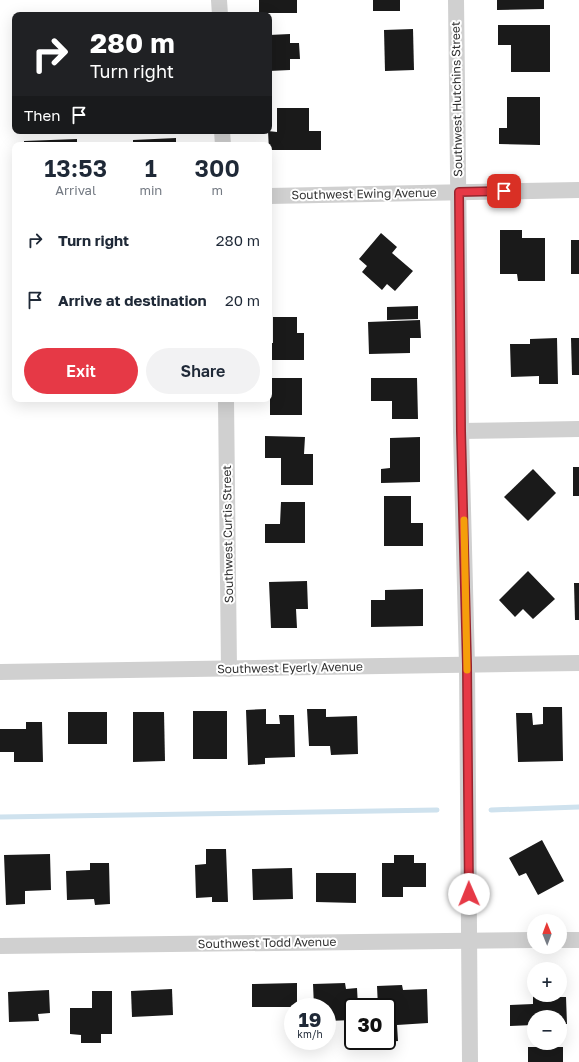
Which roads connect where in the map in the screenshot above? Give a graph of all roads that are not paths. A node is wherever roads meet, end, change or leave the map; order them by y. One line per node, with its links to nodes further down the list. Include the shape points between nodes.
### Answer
1 (219, 0): 3 (street)
2 (456, 0): 5 (street, Southwest Hutchins Street)
3 (220, 12)
4 (579, 190): 5 (street, Southwest Ewing Avenue)
5 (459, 192): 6 (street, Southwest Ewing Avenue); 9 (street, Southwest Hutchins Street)
6 (272, 196)
7 (226, 402): 12 (street, Southwest Curtis Street)
8 (579, 429): 9 (street)
9 (461, 431): 11 (street, Southwest Hutchins Street)
10 (579, 663): 11 (street, Southwest Eyerly Avenue)
11 (467, 665): 12 (street, Southwest Eyerly Avenue); 14 (street, Southwest Hutchins Street)
12 (230, 669): 13 (street, Southwest Eyerly Avenue)
13 (0, 672)
14 (469, 940): 15 (street, Southwest Todd Avenue); 18 (street, Southwest Todd Avenue); 19 (street, Southwest Hutchins Street)
15 (527, 940)
16 (567, 940): 17 (street)
17 (579, 940)
18 (0, 946)
19 (470, 1062)

